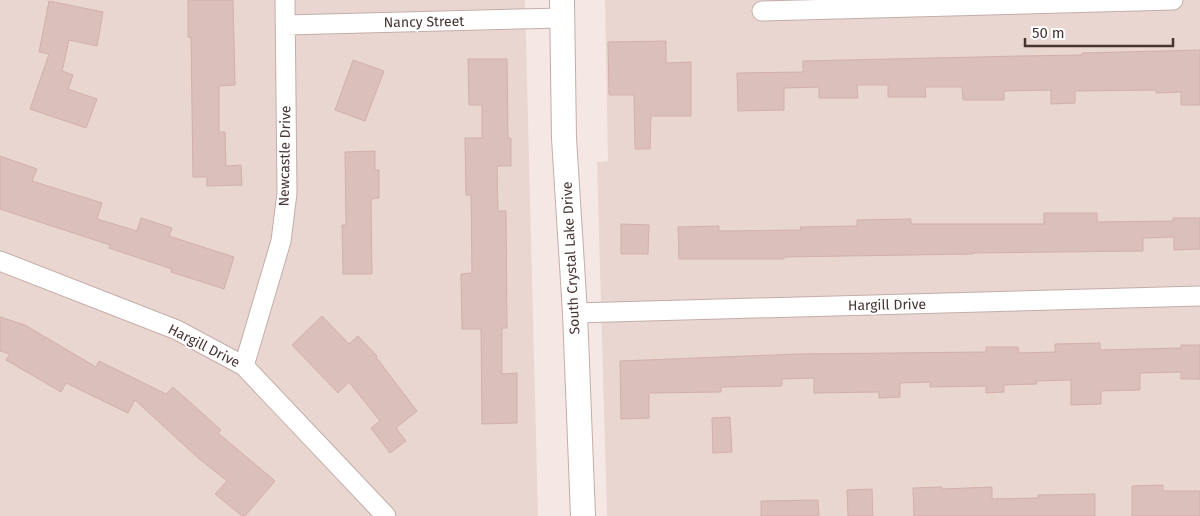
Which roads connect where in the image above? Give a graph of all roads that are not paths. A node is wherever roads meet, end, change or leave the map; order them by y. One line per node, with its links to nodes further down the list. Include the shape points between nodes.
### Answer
1 (285, 0): 5 (street, Newcastle Drive)
2 (1173, 0): 4 (street)
3 (562, 9): 5 (street, Nancy Street); 8 (street, South Crystal Lake Drive, via 564,138)
4 (762, 11)
5 (286, 25): 9 (street, Newcastle Drive, via 287,193 281,241)
6 (0, 261): 9 (street, Hargill Drive, via 177,330)
7 (1200, 296): 8 (street, Hargill Drive)
8 (575, 313): 11 (street, South Crystal Lake Drive)
9 (244, 366): 10 (street, Hargill Drive)
10 (386, 516)
11 (583, 516)

